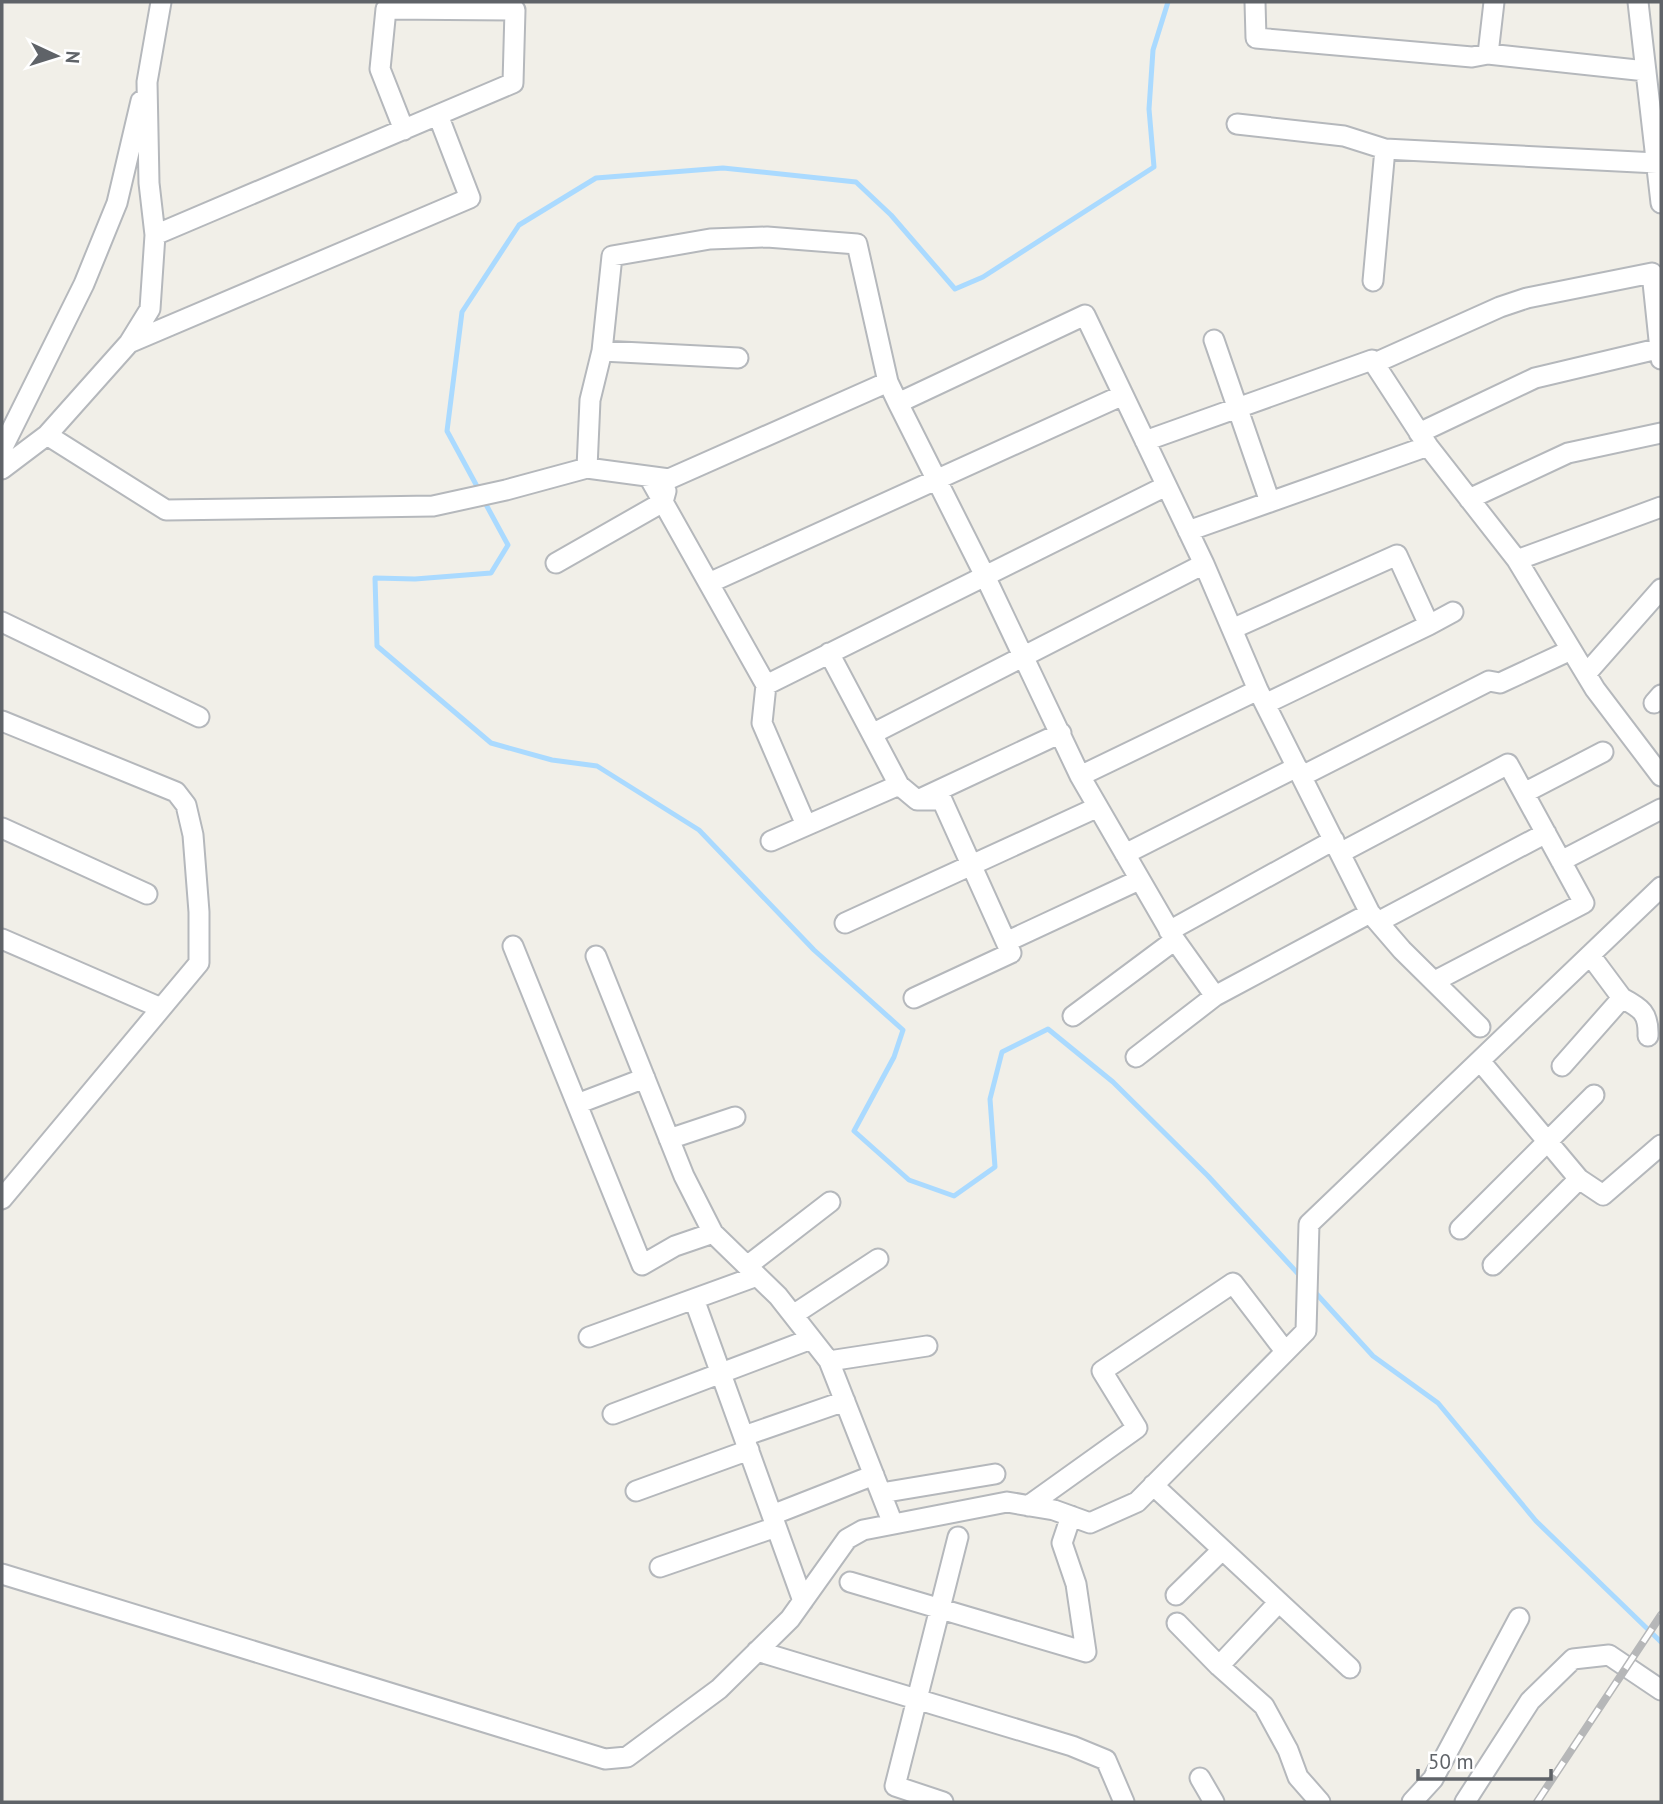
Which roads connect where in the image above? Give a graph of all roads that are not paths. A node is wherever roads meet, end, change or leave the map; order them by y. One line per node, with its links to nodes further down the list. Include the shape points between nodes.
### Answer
1 (161, 2): 5 (street)
2 (1255, 2): 6 (street, via 1256,38 1472,57)
3 (1494, 2): 6 (street)
4 (1638, 2): 7 (street)
5 (154, 42): 15 (street, via 148,82 149,183); 31 (street, via 117,203)
6 (1488, 54): 7 (street)
7 (1646, 71): 9 (street)
8 (438, 115): 11 (street); 11 (street, via 513,83 515,10 386,9 380,69); 18 (street, via 470,198)
9 (1657, 119): 13 (street)
10 (1237, 124): 12 (street, via 1344,136)
11 (404, 130): 15 (street)
12 (1385, 149): 13 (street); 16 (street)
13 (1657, 163): 14 (street)
14 (1661, 195)
15 (155, 235): 18 (street, via 150,309)
16 (1373, 281)
17 (1214, 340): 26 (street)
18 (129, 343): 28 (street)
19 (602, 351): 21 (street); 23 (street, via 612,256 710,239 767,237 857,244); 32 (street, via 590,400)
20 (1661, 355): 22 (street, via 1653,273 1527,298); 29 (street, via 1653,350 1535,378)
21 (738, 358)
22 (1375, 363): 26 (street, via 1373,359); 29 (street)
23 (888, 382): 25 (street); 34 (street)
24 (1123, 395): 25 (street, via 1085,315); 30 (street); 35 (street)
25 (898, 403): 35 (street)
26 (1237, 408): 30 (street); 39 (street)
27 (1661, 433): 37 (street, via 1568,453)
28 (47, 435): 31 (street); 32 (street, via 166,510 433,506)
29 (1424, 439): 37 (street); 39 (street)
30 (1145, 441): 36 (street)
31 (3, 461)
32 (587, 468): 33 (street)
33 (649, 477): 34 (street); 38 (street)
34 (669, 479): 38 (street)
35 (936, 479): 45 (street); 46 (street)
36 (1166, 486): 41 (street); 45 (street)
37 (1469, 499): 42 (street)
38 (663, 502): 43 (street); 46 (street)
39 (1270, 502): 41 (street)
40 (1661, 507): 42 (street)
41 (1188, 531): 44 (street)
42 (1517, 560): 52 (street)
43 (556, 563)
44 (1204, 564): 51 (street); 54 (street)
45 (985, 576): 53 (street); 54 (street)
46 (709, 583): 56 (street)
47 (1661, 589): 55 (street)
48 (1453, 612): 50 (street)
49 (2, 622): 58 (street)
50 (1429, 625): 51 (street, via 1397,555); 57 (street)
51 (1232, 629): 57 (street)
52 (1571, 650): 55 (street); 63 (street, via 1500,683 1489,681)
53 (830, 653): 56 (street); 61 (street)
54 (1024, 656): 60 (street); 61 (street)
55 (1586, 674): 64 (street)
56 (766, 685): 71 (street, via 762,723)
57 (1262, 697): 63 (street); 65 (street)
58 (199, 717)
59 (2, 721): 94 (street, via 176,792 186,805 193,835 199,963)
60 (1061, 733): 65 (street); 68 (street)
61 (872, 734): 66 (street)
62 (1603, 752): 67 (street)
63 (1299, 771): 75 (street); 76 (street)
64 (1661, 775)
65 (1080, 776): 69 (street)
66 (899, 785): 68 (street); 71 (street)
67 (1524, 793): 73 (street); 75 (street, via 1508,764)
68 (917, 800): 78 (street, via 942,800)
69 (1098, 807): 76 (street); 78 (street)
70 (1661, 809): 77 (street)
71 (806, 825): 74 (street)
72 (2, 828): 81 (street)
73 (1546, 833): 77 (street); 82 (street)
74 (771, 841)
75 (1337, 847): 82 (street); 84 (street)
76 (1125, 855): 79 (street)
77 (1561, 861): 90 (street, via 1584,903)
78 (971, 865): 83 (street); 86 (street)
79 (1139, 880): 84 (street); 86 (street)
80 (1661, 887): 88 (street)
81 (148, 894)
82 (1374, 918): 90 (street); 91 (street)
83 (845, 923)
84 (1172, 935): 91 (street); 95 (street)
85 (2, 939): 94 (street)
86 (1006, 942): 92 (street, via 1011,953)
87 (513, 946): 103 (street)
88 (1590, 955): 93 (street); 99 (street)
89 (596, 956): 101 (street)
90 (1435, 981): 96 (street)
91 (1215, 996): 98 (street)
92 (914, 998)
93 (1622, 998): 97 (street, via 1641,1008); 100 (street)
94 (161, 1008): 109 (street)
95 (1073, 1016)
96 (1480, 1027)
97 (1648, 1036)
98 (1136, 1057)
99 (1480, 1061): 106 (street); 121 (street, via 1309,1224 1306,1331)
100 (1562, 1066)
101 (645, 1078): 103 (street); 105 (street)
102 (1594, 1095): 106 (street)
103 (577, 1104): 112 (street, via 642,1265 675,1246)
104 (735, 1117): 105 (street)
105 (669, 1139): 112 (street)
106 (1549, 1140): 108 (street); 111 (street)
107 (1661, 1145): 108 (street, via 1603,1195)
108 (1579, 1179): 114 (street)
109 (2, 1199)
110 (830, 1202): 115 (street)
111 (1460, 1229)
112 (713, 1233): 115 (street)
113 (878, 1259): 117 (street)
114 (1493, 1265)
115 (752, 1271): 116 (street); 117 (street)
116 (694, 1299): 118 (street); 123 (street)
117 (793, 1315): 119 (street)
118 (589, 1337)
119 (811, 1339): 122 (street); 123 (street)
120 (927, 1346): 122 (street)
121 (1285, 1352): 129 (street); 131 (street, via 1233,1283 1102,1371 1137,1428)
122 (829, 1361): 124 (street)
123 (721, 1374): 125 (street); 126 (street)
124 (845, 1401): 126 (street); 128 (street)
125 (613, 1413)
126 (746, 1443): 130 (street); 133 (street)
127 (995, 1474): 128 (street)
128 (878, 1484): 133 (street); 134 (street)
129 (1153, 1485): 132 (street, via 1137,1502 1090,1524); 136 (street)
130 (636, 1492)
131 (1028, 1506): 132 (street); 134 (street, via 1007,1502)
132 (1072, 1516): 143 (street, via 1062,1543 1076,1584 1086,1652)
133 (774, 1521): 137 (street); 141 (street)
134 (893, 1524): 141 (street, via 847,1539)
135 (958, 1537): 143 (street)
136 (1222, 1550): 140 (street); 142 (street)
137 (660, 1567)
138 (2, 1574): 146 (street, via 605,1759 627,1758 719,1689)
139 (850, 1582): 143 (street)
140 (1176, 1595)
141 (803, 1601): 146 (street)
142 (1279, 1602): 147 (street); 148 (street)
143 (940, 1608): 150 (street)
144 (1519, 1618): 156 (street, via 1433,1779)
145 (1177, 1623): 147 (street)
146 (757, 1651): 150 (street)
147 (1219, 1665): 155 (street, via 1264,1706 1298,1777)
148 (1350, 1668)
149 (1661, 1690): 157 (street, via 1609,1655 1573,1659 1530,1701)
150 (917, 1699): 152 (street, via 895,1786); 153 (street, via 1072,1745 1106,1760)
151 (1200, 1778): 154 (street)
152 (943, 1802)
153 (1124, 1802)
154 (1214, 1802)
155 (1320, 1802)
156 (1412, 1802)
157 (1465, 1802)

